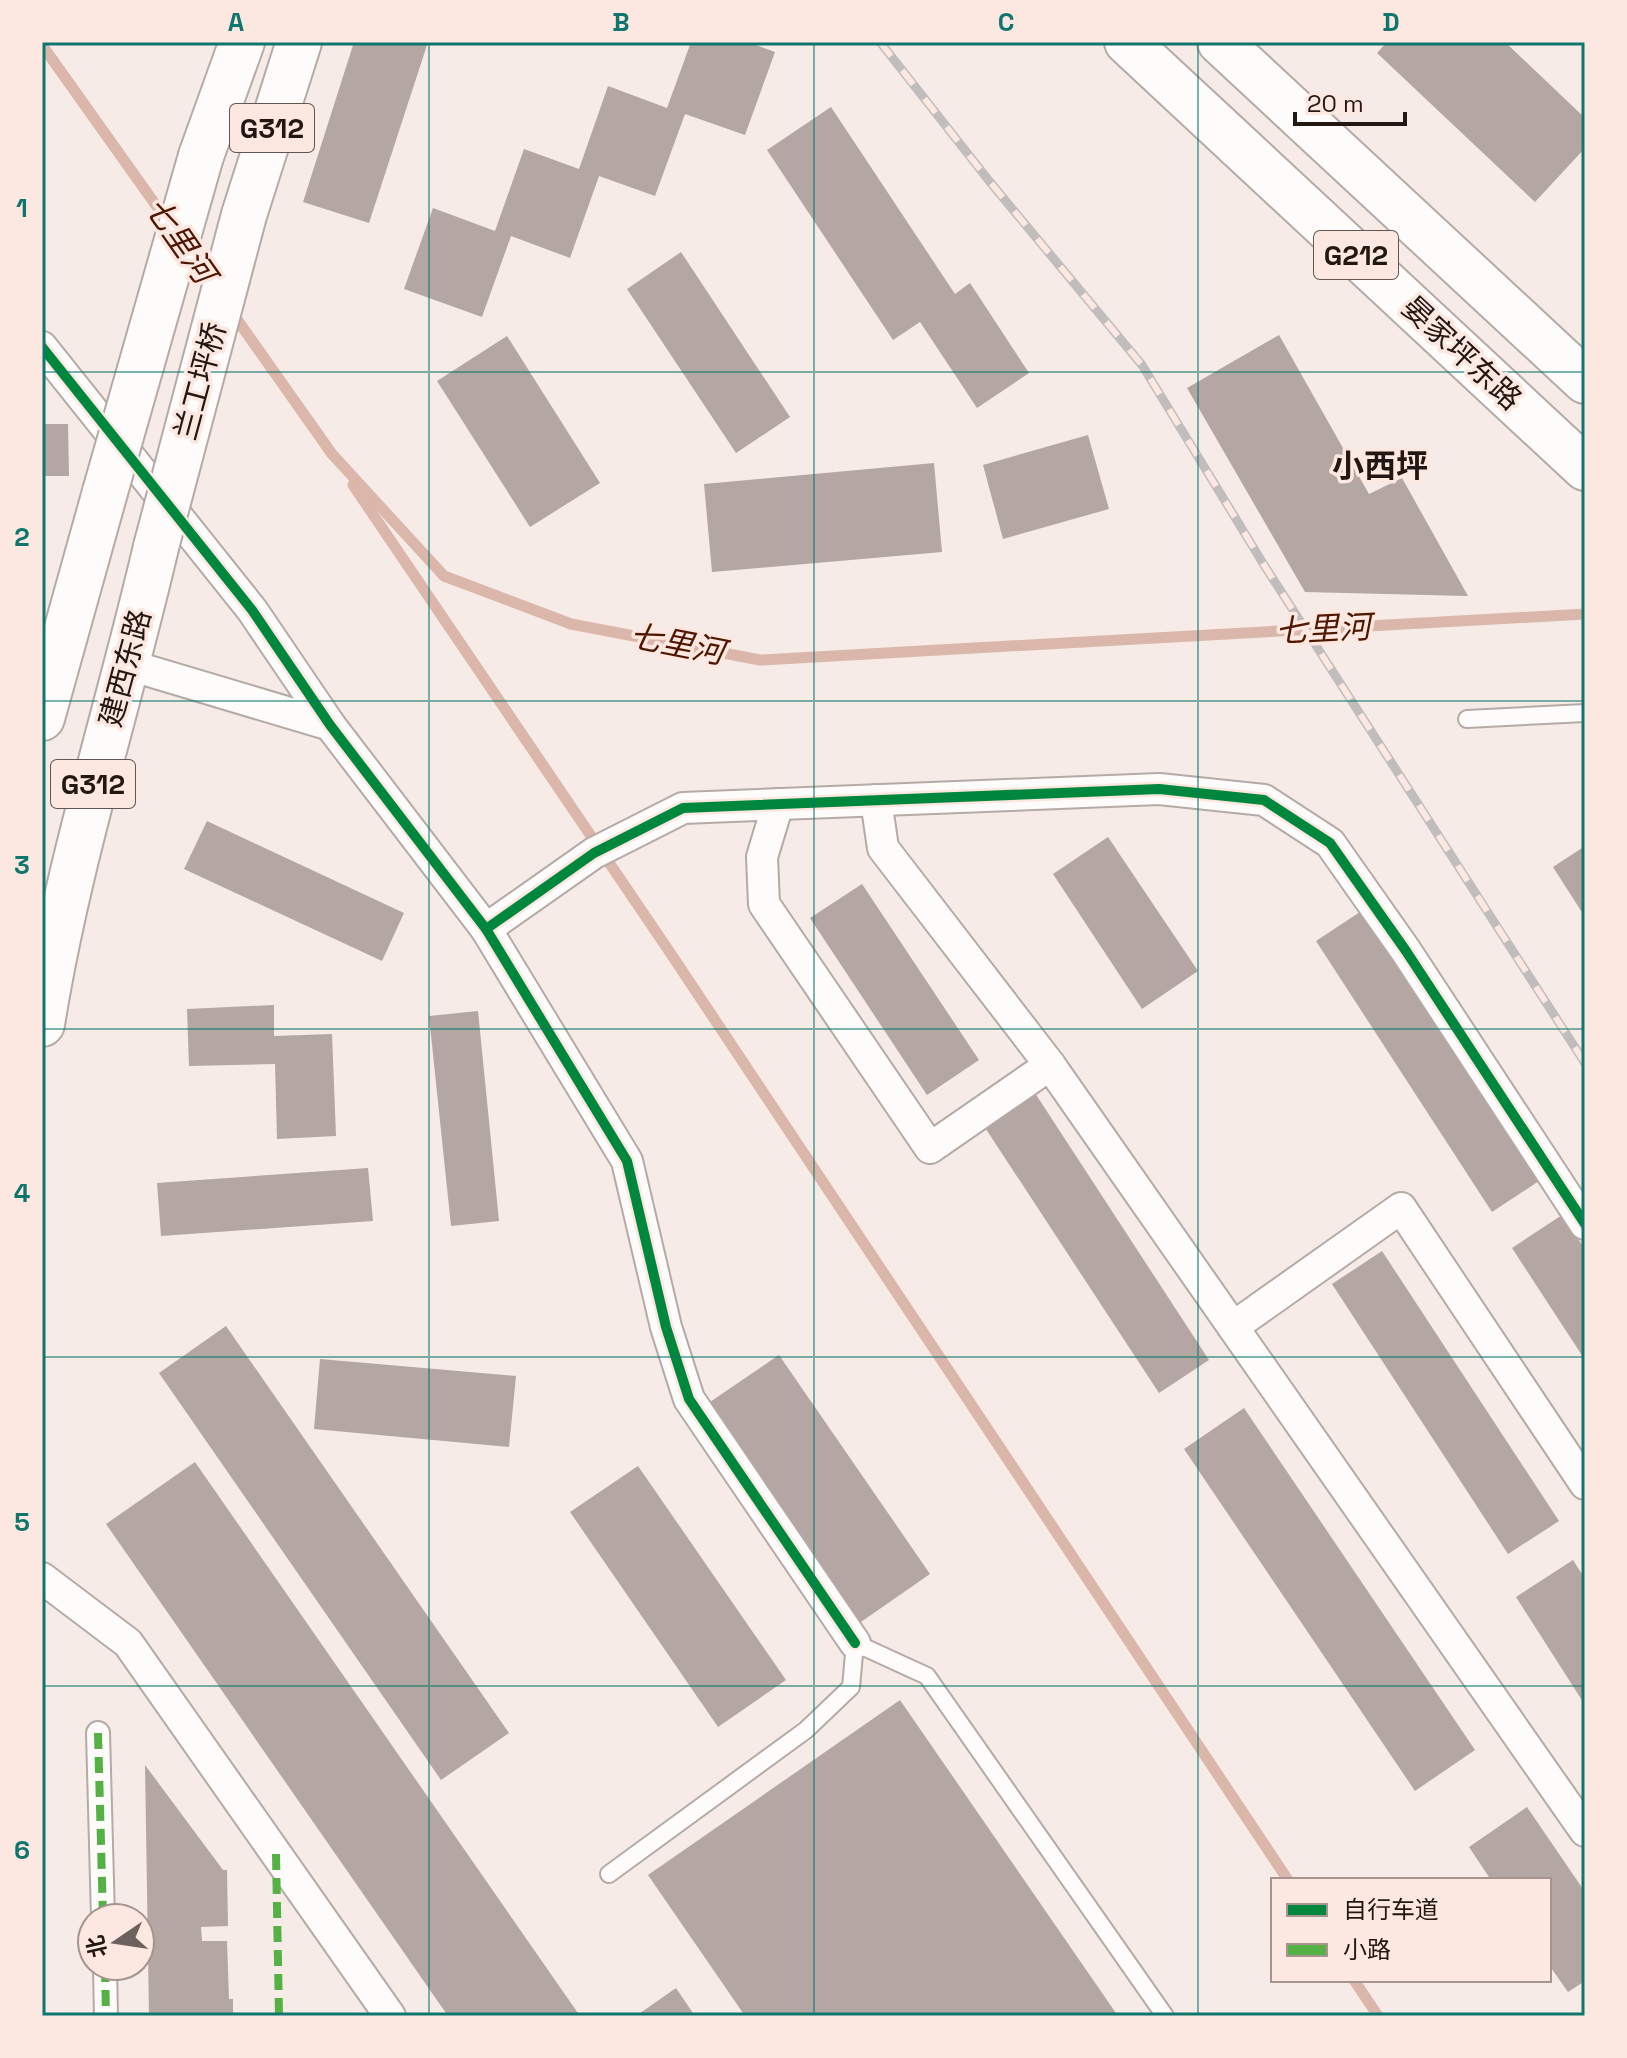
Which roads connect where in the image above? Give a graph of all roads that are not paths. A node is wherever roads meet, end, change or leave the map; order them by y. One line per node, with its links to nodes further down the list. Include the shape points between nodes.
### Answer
1 (242, 42): 11 (highway, 兰工坪桥 / G312, bridge, via 201,156)
2 (299, 42): 8 (highway, 兰工坪桥 / G312, bridge, via 244,215)
3 (1127, 42): 7 (highway, 晏家坪东路 / G212)
4 (1220, 42): 6 (highway, 晏家坪东路 / G212)
5 (42, 347): 13 (street, via 252,610)
6 (1580, 370)
7 (1585, 468)
8 (156, 547): 9 (highway, 建西东路 / G312)
9 (129, 665): 13 (street); 17 (highway, 建西东路 / G312, via 88,798)
10 (1585, 713): 12 (lane)
11 (42, 718)
12 (1467, 719)
13 (330, 725): 16 (street)
14 (876, 800): 15 (street); 18 (street, via 883,848); 19 (street, via 1159,789 1264,800 1330,843)
15 (778, 804): 16 (street, via 683,808 594,853); 18 (street, via 762,857 764,904 930,1148)
16 (486, 929): 23 (street, via 627,1161 666,1327 689,1399)
17 (42, 1024)
18 (1050, 1065): 20 (street)
19 (1585, 1224)
20 (1233, 1327): 21 (street, via 1401,1208); 25 (street)
21 (1585, 1484)
22 (42, 1578): 30 (street, via 128,1643)
23 (855, 1643): 26 (lane, via 851,1687 806,1730); 31 (lane, via 927,1676)
24 (98, 1733): 27 (street)
25 (1585, 1831)
26 (609, 1874)
27 (103, 1902)
28 (105, 1982): 29 (street)
29 (106, 2016)
30 (390, 2016)
31 (1165, 2016)

